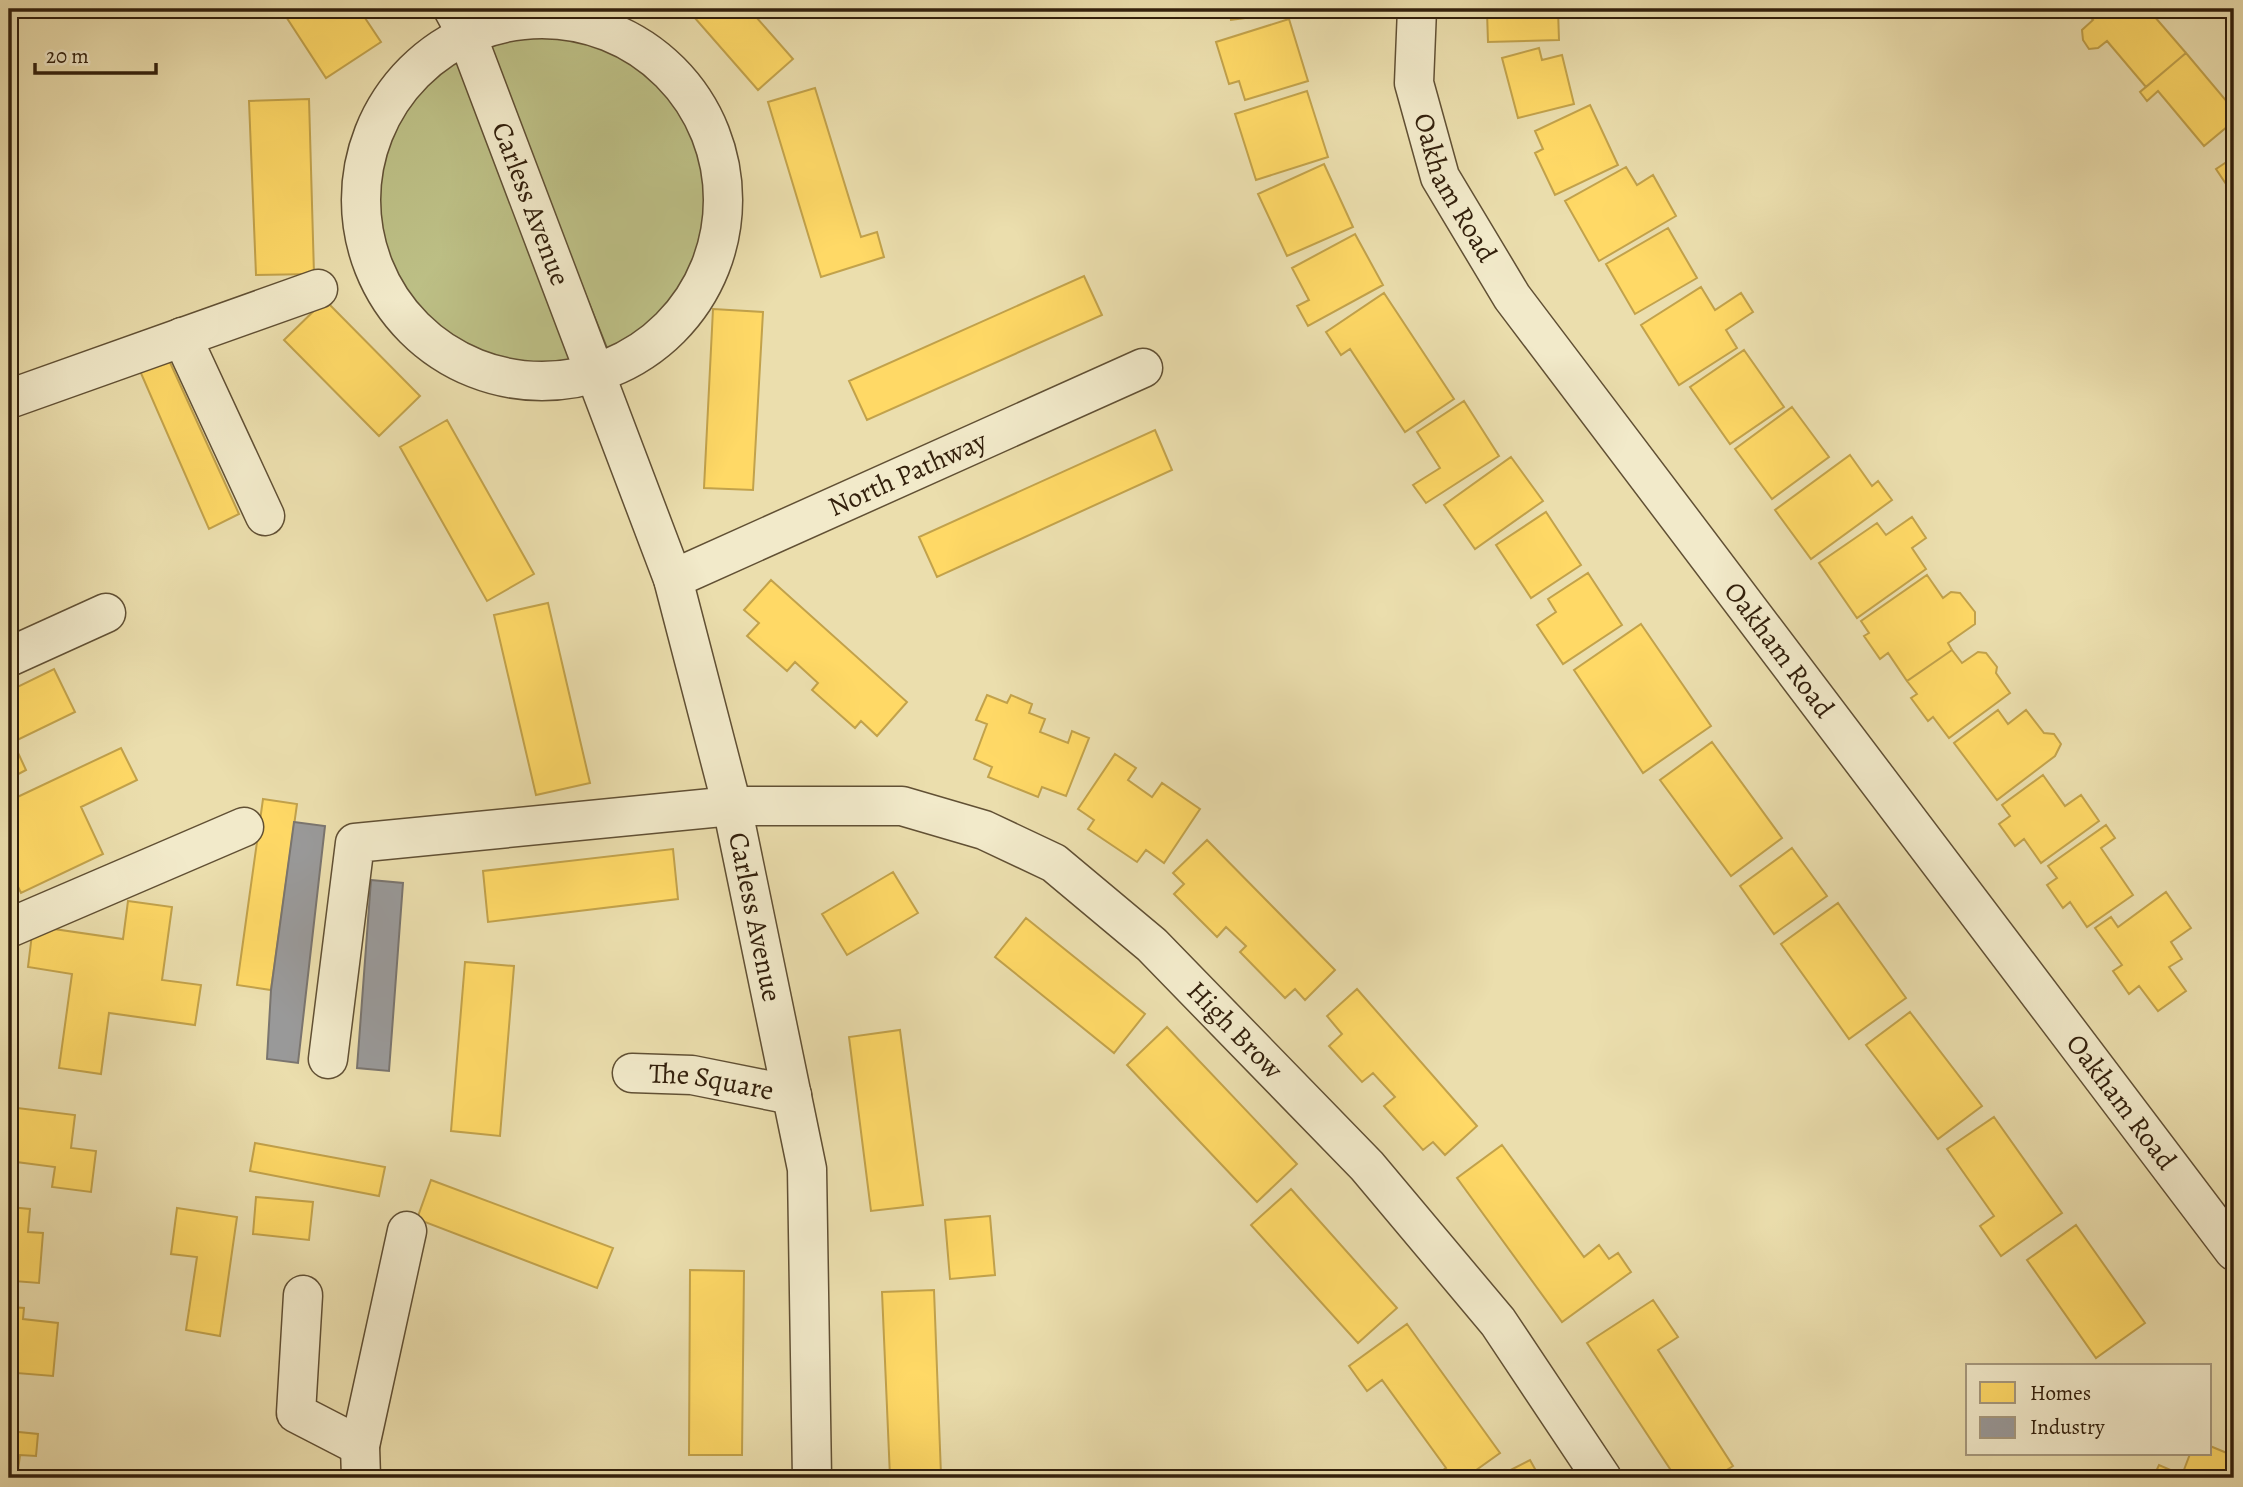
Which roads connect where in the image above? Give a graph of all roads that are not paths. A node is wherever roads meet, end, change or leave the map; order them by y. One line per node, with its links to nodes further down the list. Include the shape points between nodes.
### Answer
1 (1417, 9): 19 (street, Oakham Road, via 1414,83 1440,177 1512,297)
2 (459, 21): 6 (street, Carless Avenue); 6 (street, via 379,118 361,177 364,238 386,295 427,341 480,371 540,382); 6 (street, via 581,21 636,43 681,82 711,132 724,190 718,249 693,302 652,345)
3 (318, 289): 4 (street)
4 (182, 337): 7 (street); 8 (street)
5 (1143, 368): 9 (street, North Pathway)
6 (594, 374): 9 (street, Carless Avenue)
7 (9, 398)
8 (265, 516)
9 (673, 579): 12 (street, Carless Avenue)
10 (106, 613): 11 (street)
11 (9, 657)
12 (732, 806): 15 (street, High Brow, via 355,842); 17 (street, Carless Avenue); 23 (street, High Brow, via 902,806 984,830 1054,863 1152,945 1367,1166 1498,1322)
13 (244, 827): 14 (street)
14 (9, 928)
15 (328, 1059)
16 (632, 1073): 17 (street, The Square, via 692,1075)
17 (792, 1095): 22 (street, Carless Avenue, via 807,1169)
18 (407, 1231): 21 (street)
19 (2234, 1251)
20 (303, 1296): 21 (street, via 296,1413)
21 (360, 1462)
22 (812, 1478)
23 (1602, 1478)

